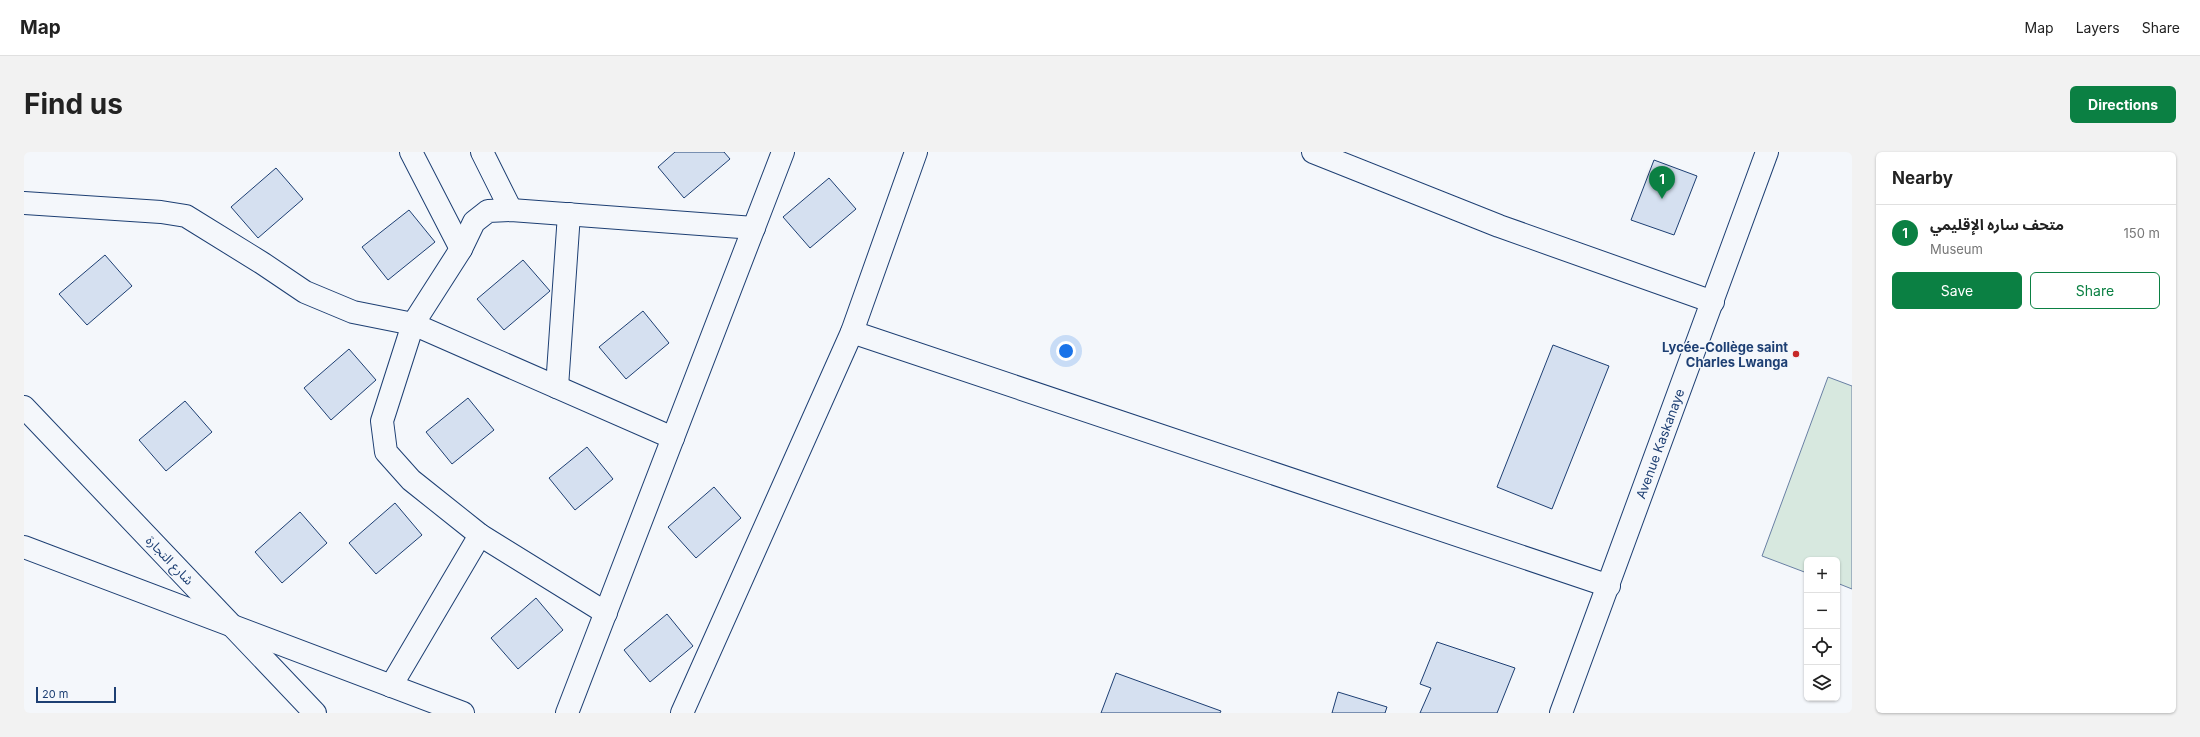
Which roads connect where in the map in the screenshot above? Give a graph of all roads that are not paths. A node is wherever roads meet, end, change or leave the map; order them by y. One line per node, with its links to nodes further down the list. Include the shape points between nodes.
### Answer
1 (411, 152): 11 (street)
2 (482, 152): 8 (street)
3 (783, 152): 10 (street)
4 (916, 152): 14 (street)
5 (1313, 152): 12 (street, via 1499,226)
6 (1767, 152): 12 (street, Avenue Kaskanaye)
7 (24, 203): 13 (street, via 186,216 305,292 353,312)
8 (511, 210): 9 (street); 11 (street, via 488,211 474,222)
9 (569, 214): 10 (street); 15 (street)
10 (754, 228): 17 (street)
11 (461, 249): 13 (street)
12 (1713, 302): 20 (street, Avenue Kaskanaye)
13 (413, 324): 15 (street); 18 (street, via 382,421 386,452 411,480)
14 (852, 332): 20 (street); 27 (street)
15 (557, 387): 17 (street)
16 (24, 407): 22 (street, شارع التجارة)
17 (674, 438): 21 (street)
18 (480, 535): 21 (street); 23 (street)
19 (24, 547): 22 (street)
20 (1609, 586): 28 (street, Avenue Kaskanaye)
21 (606, 613): 26 (street)
22 (231, 624): 23 (street); 24 (street, شارع التجارة)
23 (391, 686): 25 (street)
24 (315, 713)
25 (463, 713)
26 (567, 713)
27 (682, 713)
28 (1561, 713)

